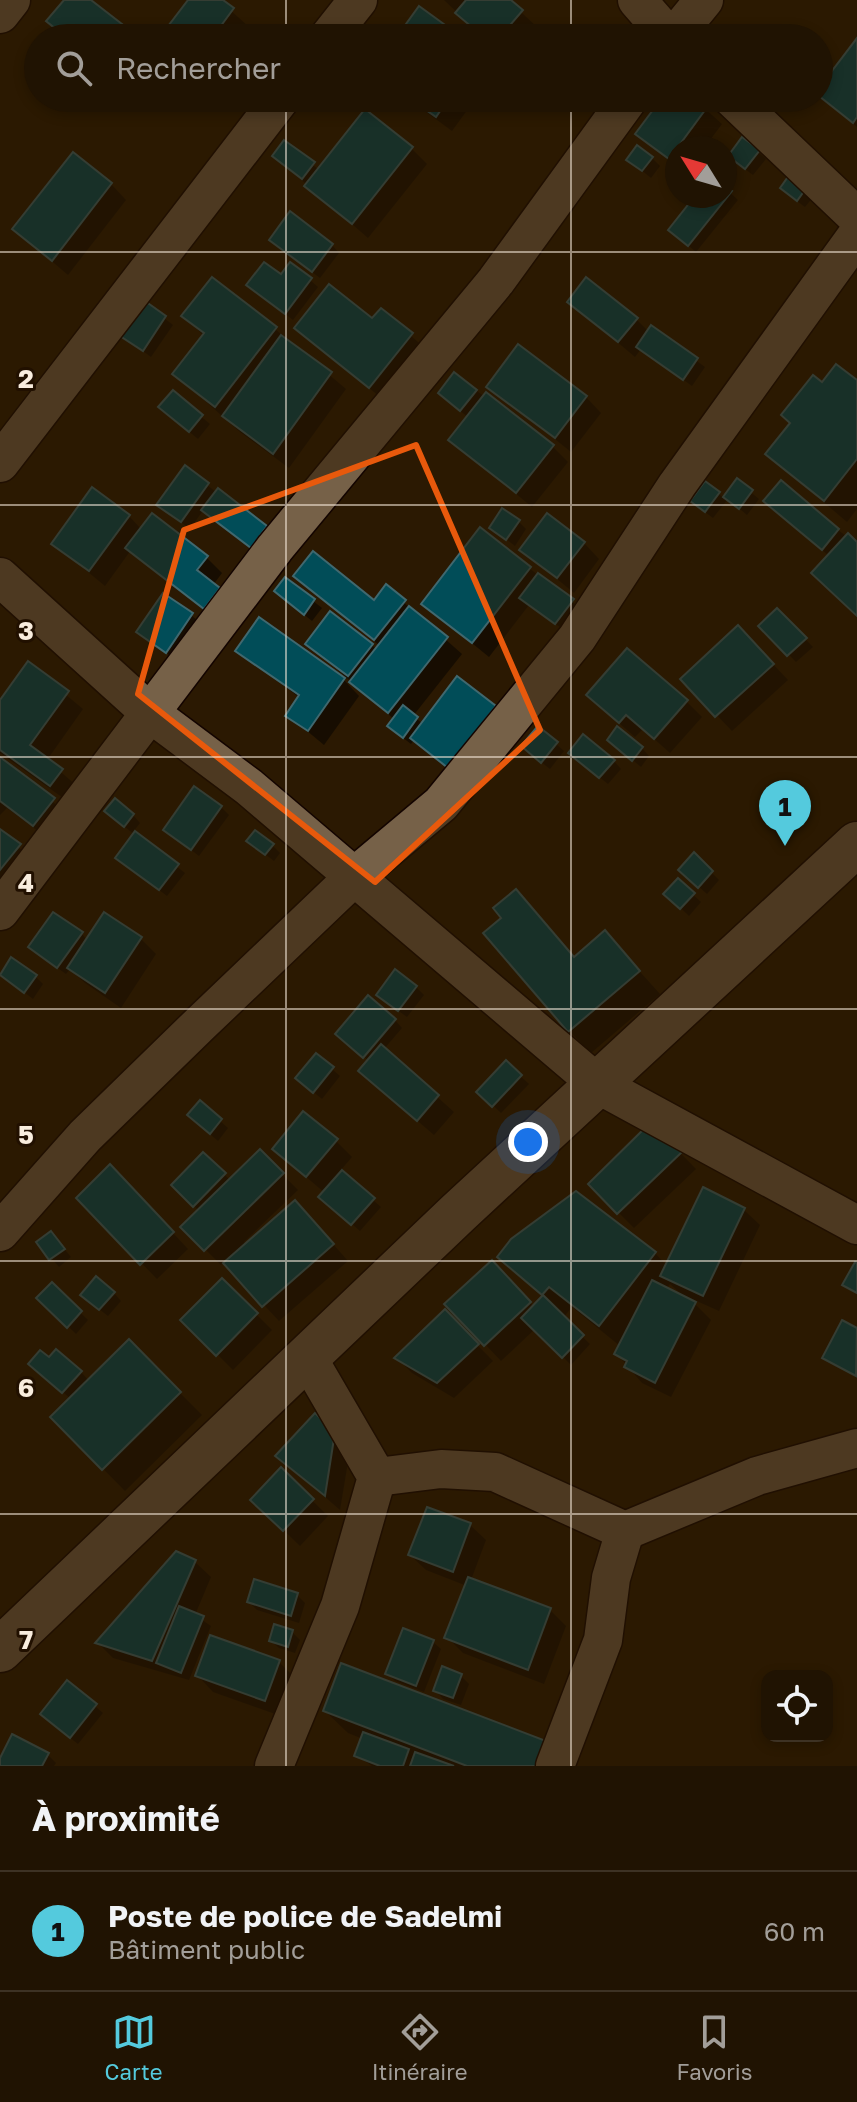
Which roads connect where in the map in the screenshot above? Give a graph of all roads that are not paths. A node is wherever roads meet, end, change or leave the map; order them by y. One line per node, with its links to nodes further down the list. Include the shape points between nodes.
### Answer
1 (11, 0): 5 (street)
2 (358, 0): 6 (street)
3 (637, 0): 7 (street)
4 (704, 0): 8 (street)
5 (0, 14)
6 (339, 24)
7 (658, 24)
8 (683, 24)
9 (270, 112): 14 (street)
10 (619, 112): 16 (street, via 496,281 275,548)
11 (747, 112): 12 (street)
12 (857, 217)
13 (857, 235): 18 (street, via 677,485 577,638 441,804)
14 (0, 463)
15 (0, 577): 16 (street)
16 (150, 713): 18 (street); 19 (street)
17 (857, 844): 20 (street)
18 (355, 876): 20 (street); 22 (street, via 85,1136)
19 (0, 911)
20 (599, 1085): 21 (street); 23 (street)
21 (857, 1225)
22 (0, 1232)
23 (306, 1355): 25 (street); 27 (street)
24 (857, 1448): 26 (street, via 757,1476)
25 (377, 1477): 26 (street, via 441,1469 495,1472); 28 (street, via 340,1606)
26 (625, 1531): 29 (street, via 611,1578 603,1640)
27 (0, 1650)
28 (274, 1766)
29 (555, 1766)

